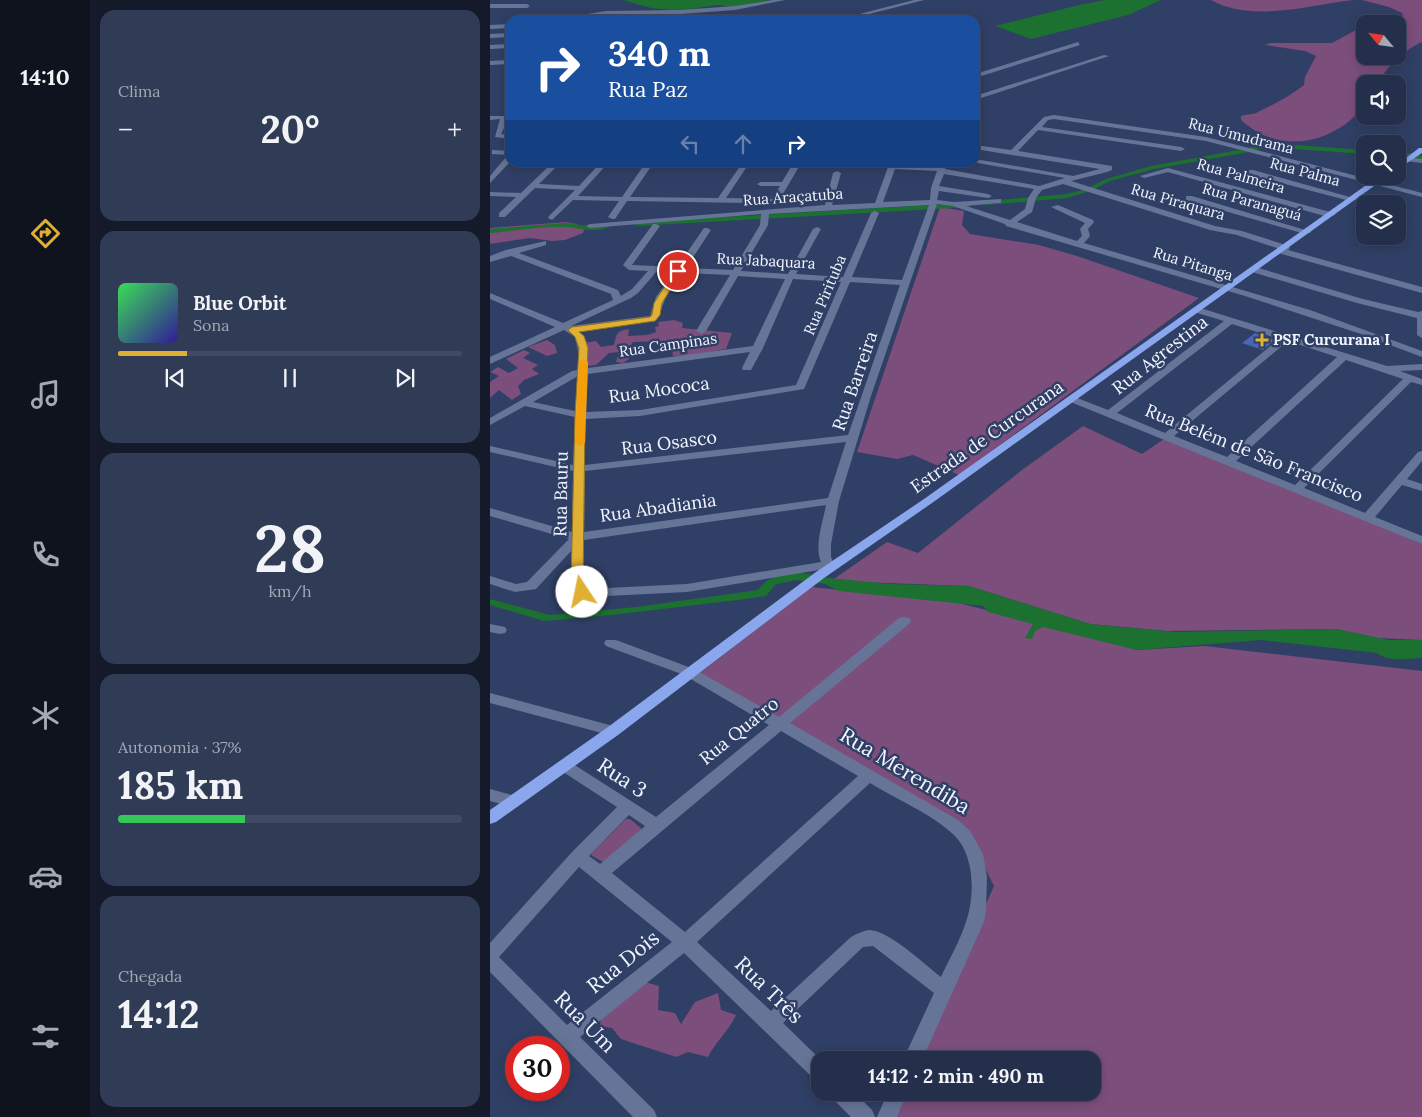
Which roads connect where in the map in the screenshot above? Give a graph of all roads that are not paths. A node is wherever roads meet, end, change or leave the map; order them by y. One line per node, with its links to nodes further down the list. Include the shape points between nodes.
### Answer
1 (782, 0): 5 (street, via 735,8)
2 (921, 0): 6 (street)
3 (490, 6): 4 (street)
4 (527, 6)
5 (591, 15)
6 (860, 15)
7 (505, 26): 8 (street)
8 (490, 27)
9 (505, 35): 10 (street)
10 (490, 36)
11 (1078, 44): 19 (street)
12 (490, 46): 13 (street)
13 (505, 46)
14 (505, 56): 16 (street)
15 (1106, 56): 20 (street)
16 (490, 57)
17 (505, 62): 18 (street)
18 (490, 63)
19 (980, 74)
20 (980, 96)
21 (490, 118): 22 (street)
22 (505, 122)
23 (505, 124): 25 (street, via 497,136)
24 (1037, 128): 27 (street); 30 (street); 47 (street, Rua Umudrama, via 1050,116 1187,136)
25 (505, 137)
26 (980, 148): 30 (street)
27 (1181, 149)
28 (1420, 151): 32 (main road)
29 (495, 152): 31 (street)
30 (1013, 152): 46 (street, via 1109,168)
31 (505, 153)
32 (1410, 158): 33 (main road); 34 (street)
33 (1406, 161)
34 (1422, 161)
35 (980, 162): 46 (street)
36 (505, 164): 48 (street)
37 (553, 167): 54 (street)
38 (601, 167): 55 (street)
39 (646, 167): 63 (street)
40 (743, 167): 66 (street)
41 (795, 167): 51 (street)
42 (942, 167): 56 (street, Rua Barreira); 57 (street); 74 (street, Rua Pirituba, via 892,167)
43 (1250, 172): 65 (street, Rua Palma)
44 (837, 173): 69 (street)
45 (1144, 176): 77 (street, Rua Palmeira, via 1168,170)
46 (1075, 178): 49 (street)
47 (1356, 179)
48 (490, 181)
49 (1062, 181): 57 (street); 88 (street, Rua Piraquara)
50 (761, 184): 51 (street)
51 (784, 184): 67 (street)
52 (1373, 185): 65 (main road, Estrada de Curcurana)
53 (1378, 185): 61 (street, Rua Umudrama)
54 (533, 186): 55 (street); 59 (street)
55 (581, 188): 62 (street)
56 (935, 188): 60 (street); 70 (street, Rua Barreira)
57 (1039, 188): 80 (street, via 1029,210)
58 (490, 194): 59 (street)
59 (523, 195): 76 (street)
60 (988, 196)
61 (1422, 196)
62 (572, 198): 63 (street); 79 (street)
63 (625, 198): 66 (street); 78 (street)
64 (1189, 198): 85 (street, Rua Paranaguá)
65 (1353, 199): 77 (main road, Estrada de Curcurana)
66 (721, 200): 67 (street)
67 (775, 201): 69 (street)
68 (998, 201): 71 (street, Rua Araçatuba)
69 (828, 204): 72 (street)
70 (932, 204): 71 (street, Rua Araçatuba); 74 (street, Rua Araçatuba); 97 (street, Rua Barreira)
71 (954, 204): 80 (street, Rua Pitanga)
72 (838, 207): 74 (street, Rua Araçatuba); 75 (street, Rua Araçatuba)
73 (1055, 208): 87 (street, via 1090,222 1084,229 1086,236)
74 (876, 209): 96 (street, Rua Pirituba)
75 (764, 212): 81 (street, Rua Araçatuba); 94 (street, via 764,225)
76 (502, 215)
77 (1331, 215): 85 (main road, Estrada de Curcurana)
78 (612, 217)
79 (552, 218)
80 (1009, 224): 87 (street, Rua Pitanga)
81 (590, 226)
82 (656, 226): 91 (street, Rua Jabaquara, via 627,265)
83 (817, 229): 95 (street)
84 (707, 230): 93 (street)
85 (1308, 232): 88 (main road, Estrada de Curcurana)
86 (543, 243): 89 (street)
87 (1079, 244): 98 (street, Rua Pitanga)
88 (1284, 249): 92 (main road, Estrada de Curcurana); 99 (street, Rua Piraquara)
89 (509, 252): 90 (street); 101 (street, via 600,285 615,292)
90 (490, 259)
91 (654, 269): 93 (street, Rua Jabaquara); 101 (street, via 635,291)
92 (1255, 270): 98 (main road, Estrada de Curcurana); 103 (street, via 1360,301)
93 (678, 271): 94 (street, Rua Jabaquara); 105 (street, via 652,319)
94 (735, 274): 95 (street, Rua Jabaquara); 106 (street)
95 (790, 277): 96 (street, Rua Jabaquara); 109 (street)
96 (847, 279): 97 (street, Rua Jabaquara); 119 (street, Rua Pirituba)
97 (905, 283): 126 (street, Rua Barreira)
98 (1228, 289): 102 (main road, Estrada de Curcurana); 110 (street, Rua Pitanga)
99 (1422, 290)
100 (490, 296): 105 (street)
101 (618, 301): 105 (street)
102 (1197, 310): 104 (street); 120 (main road, Estrada de Curcurana)
103 (1422, 315): 107 (street)
104 (1230, 321): 108 (street); 122 (street, Rua Agrestina)
105 (569, 328): 112 (street); 116 (street, Rua Bauru, via 582,342)
106 (701, 331)
107 (1422, 335)
108 (1286, 338): 111 (street); 125 (street)
109 (758, 348): 114 (street); 116 (street, Rua Campinas)
110 (1422, 354)
111 (1344, 356): 115 (street); 129 (street)
112 (490, 361)
113 (1422, 367): 115 (street)
114 (747, 368)
115 (1383, 368): 117 (street)
116 (583, 372): 121 (street, Rua Campinas, via 568,376); 123 (street, Rua Bauru)
117 (1410, 378): 118 (street); 133 (street)
118 (1422, 382)
119 (800, 387): 123 (street, Rua Mococa, via 640,413)
120 (1072, 399): 122 (street, Rua Belém de São Francisco); 139 (main road, Estrada de Curcurana, via 905,518)
121 (524, 403): 123 (street, Rua Mococa); 124 (street, Rua Campinas)
122 (1109, 414): 125 (street, Rua Belém de São Francisco)
123 (580, 415): 130 (street, Rua Bauru)
124 (490, 422)
125 (1167, 437): 129 (street, Rua Belém de São Francisco)
126 (853, 438): 130 (street, Rua Osasco, via 638,465); 134 (street, Rua Barreira)
127 (490, 448): 130 (street, Rua Osasco)
128 (1422, 454): 131 (street)
129 (1229, 461): 133 (street, Rua Belém de São Francisco)
130 (580, 469): 137 (street, Rua Bauru)
131 (1399, 480): 132 (street); 136 (street)
132 (1422, 488)
133 (1297, 489): 136 (street, Rua Belém de São Francisco)
134 (834, 501): 137 (street, Rua Abadiania); 139 (street, Rua Barreira, via 825,544)
135 (490, 512): 137 (street, Rua Abadiania)
136 (1367, 518): 138 (street, Rua Belém de São Francisco)
137 (578, 537): 139 (street, Rua Bauru, via 577,586 587,593 687,588); 140 (street, via 531,586 515,588)
138 (1422, 540)
139 (826, 569): 143 (main road, Estrada de Curcurana)
140 (490, 580)
141 (904, 621): 145 (street, Rua Quatro)
142 (611, 643): 143 (street, Rua Merendiba)
143 (690, 672): 145 (street, Rua Merendiba); 146 (main road, Estrada de Curcurana)
144 (490, 698): 146 (street)
145 (780, 723): 148 (street, Rua Merendiba); 153 (street, Rua Quatro)
146 (613, 731): 147 (main road, Estrada de Curcurana)
147 (564, 766): 150 (main road, Estrada de Curcurana); 151 (street, Rua 3)
148 (868, 776): 156 (street); 159 (street, Rua Merendiba, via 952,825 972,848 979,903 975,922)
149 (490, 795): 150 (street)
150 (513, 801): 152 (main road, Estrada de Curcurana)
151 (627, 807): 153 (street, Rua 3); 154 (street)
152 (490, 818)
153 (656, 825): 155 (street, Rua Quatro)
154 (578, 857): 155 (street, Rua Três); 157 (street)
155 (600, 873): 156 (street, Rua Três)
156 (684, 942): 160 (street, Rua Três); 161 (street, Rua Dois)
157 (490, 955)
158 (490, 960): 161 (street, Rua Um)
159 (944, 990): 160 (street, via 882,942 872,937 865,938); 163 (street, Rua Merendiba)
160 (771, 1023): 164 (street, Rua Três)
161 (567, 1036)
162 (570, 1039): 167 (street, Rua Um)
163 (916, 1051)
164 (811, 1063)
165 (849, 1101): 168 (street)
166 (894, 1101): 169 (street)
167 (647, 1117)
168 (864, 1117)
169 (887, 1117)

